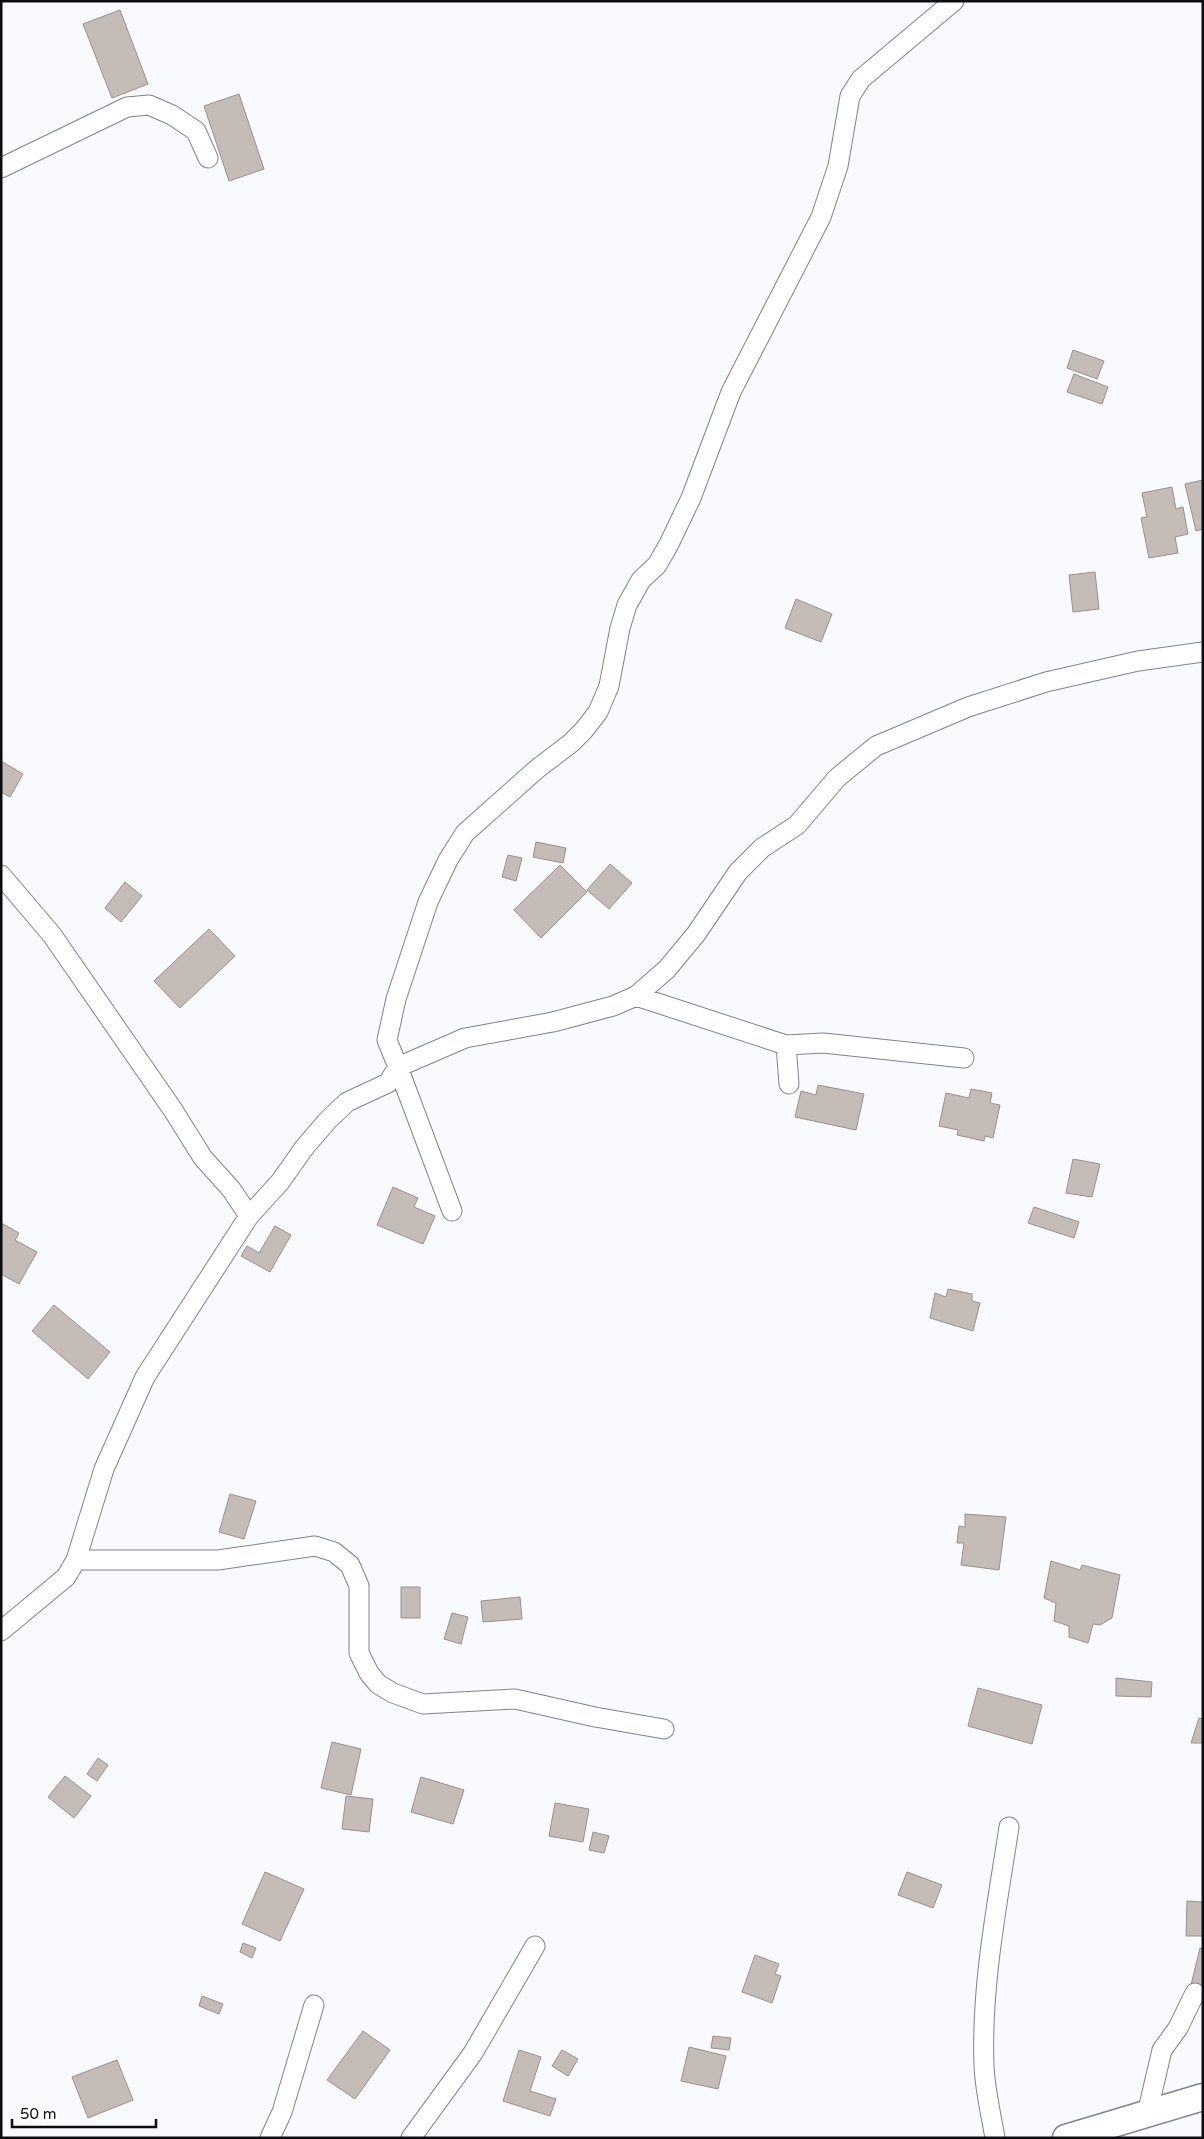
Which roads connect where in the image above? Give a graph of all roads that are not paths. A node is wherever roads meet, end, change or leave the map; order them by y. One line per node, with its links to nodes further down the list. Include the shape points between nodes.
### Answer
1 (954, 1): 9 (street, via 861,80 850,96 838,166 821,217 731,392 691,498 669,544 657,564 641,580 627,605 608,686 598,712 571,744 537,769 466,833 448,860 428,902 396,999 387,1040)
2 (208, 158): 3 (street, via 196,131 150,105 127,107)
3 (1, 168)
4 (1203, 652): 6 (street, via 1138,661 1046,682 968,707 876,746 837,778 797,825 762,848 738,872 673,962)
5 (1, 875): 12 (street, via 52,935 203,1158 231,1189)
6 (636, 996): 7 (street); 9 (street, via 562,1020 465,1038)
7 (786, 1045): 8 (street, via 823,1043); 10 (street)
8 (964, 1058)
9 (398, 1067): 11 (street); 12 (street, via 388,1083 347,1102 328,1120)
10 (789, 1084)
11 (452, 1210)
12 (249, 1216): 13 (street, via 145,1377 104,1469)
13 (76, 1560): 14 (street, via 66,1577); 15 (street, via 218,1560 314,1546 321,1548 334,1552 350,1564 359,1586 359,1653 368,1673 393,1693 423,1704 515,1699)
14 (1, 1631)
15 (664, 1729)
16 (1009, 1827): 24 (street, via 992,1939 985,2019 984,2068)
17 (535, 1946): 23 (street, via 473,2053)
18 (1195, 1993): 21 (street, via 1178,2028 1162,2050)
19 (314, 2005): 22 (street, via 282,2112)
20 (1203, 2097): 21 (main road)
21 (1134, 2124): 25 (main road)
22 (270, 2138)
23 (411, 2138)
24 (995, 2138)
25 (1066, 2138)

